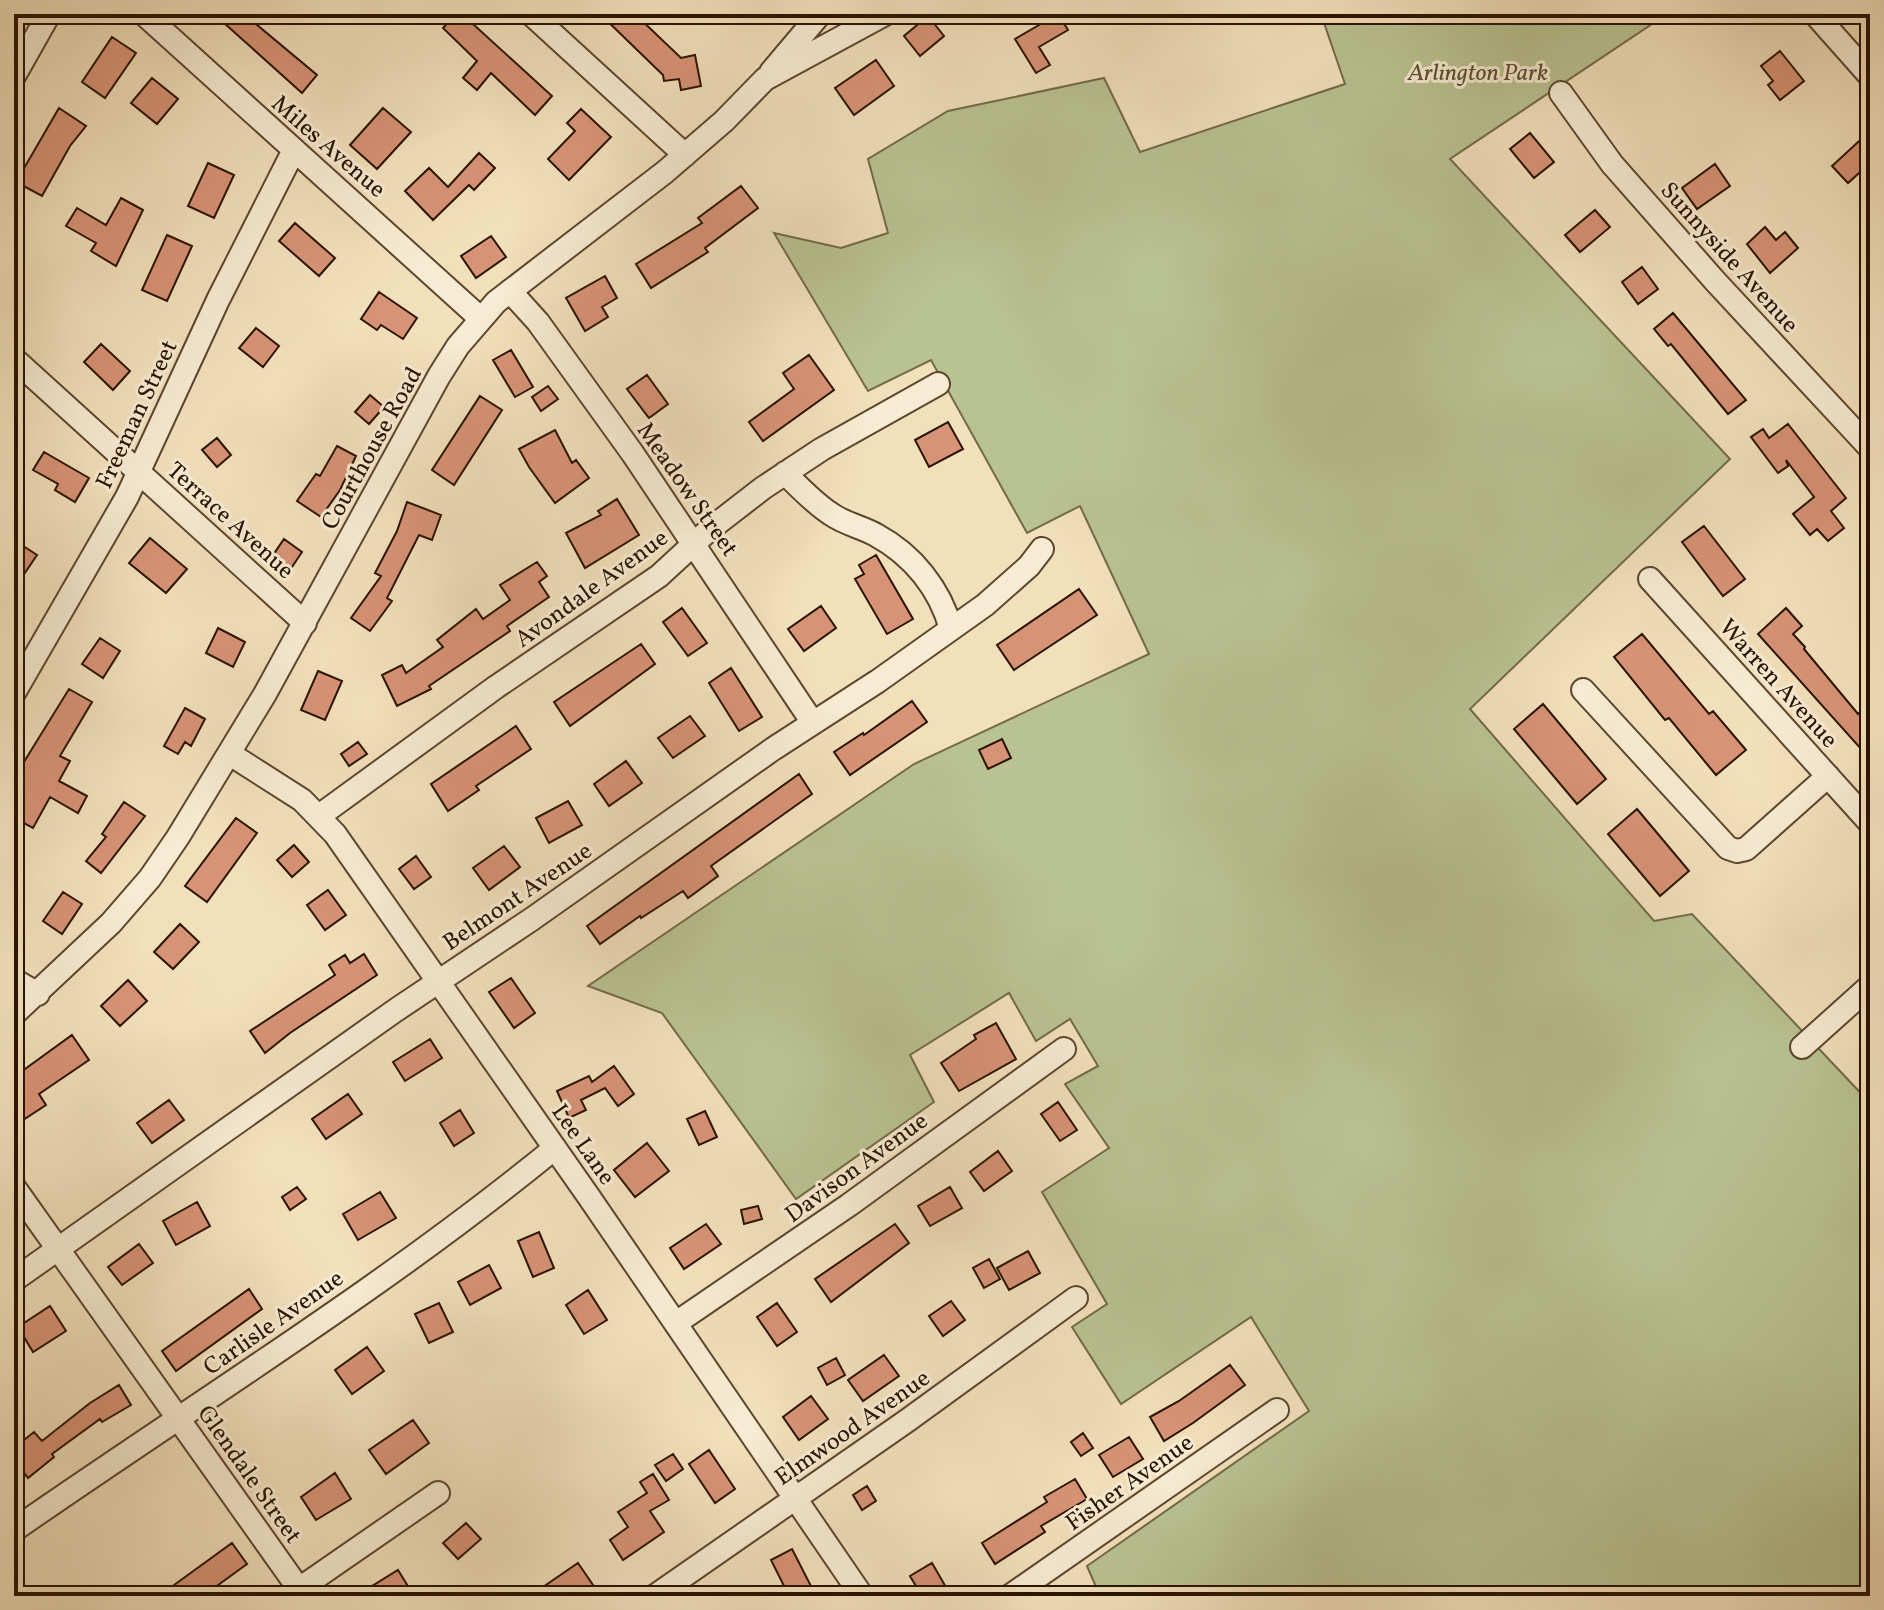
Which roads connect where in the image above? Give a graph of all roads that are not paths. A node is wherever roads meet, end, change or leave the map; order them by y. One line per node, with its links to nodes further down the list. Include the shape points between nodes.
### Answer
1 (49, 14): 7 (street)
2 (144, 14): 11 (street, Miles Avenue)
3 (531, 14): 12 (street)
4 (820, 14): 9 (street)
5 (885, 14): 9 (street, Courthouse Road)
6 (1815, 14): 8 (street)
7 (14, 76)
8 (1870, 76)
9 (765, 79): 12 (street, Courthouse Road)
10 (1561, 93): 17 (street, Sunnyside Avenue, via 1633,187)
11 (294, 150): 14 (street, Miles Avenue); 18 (street, Freeman Street)
12 (685, 155): 13 (street, Courthouse Road)
13 (510, 291): 14 (street, Courthouse Road); 20 (street, Meadow Street, via 538,322)
14 (480, 318): 23 (street, Courthouse Road, via 439,376)
15 (14, 359): 18 (street, Terrace Avenue)
16 (938, 384): 19 (street, Avondale Avenue)
17 (1870, 448)
18 (139, 472): 23 (street, Terrace Avenue); 26 (street, Freeman Street)
19 (785, 473): 20 (street, Avondale Avenue); 24 (street, via 833,516 875,534 906,558 934,586)
20 (695, 544): 27 (street, Meadow Street); 30 (street, Avondale Avenue, via 659,576)
21 (1042, 549): 24 (street, Belmont Avenue, via 1008,585)
22 (1650, 579): 29 (street, Warren Avenue)
23 (305, 623): 28 (street, Courthouse Road)
24 (951, 629): 27 (street, Belmont Avenue)
25 (1583, 690): 29 (street, via 1728,848 1746,849)
26 (14, 693)
27 (813, 723): 33 (street, Belmont Avenue)
28 (230, 754): 30 (street, Lee Lane); 35 (street, Courthouse Road, via 150,878)
29 (1828, 776): 31 (street, Warren Avenue)
30 (319, 816): 33 (street, Lee Lane)
31 (1870, 823)
32 (14, 980): 35 (street)
33 (438, 981): 39 (street, Lee Lane); 41 (street, Belmont Avenue)
34 (1870, 986): 37 (street)
35 (38, 994): 36 (street, Courthouse Road)
36 (14, 1014)
37 (1802, 1047)
38 (1064, 1049): 44 (street, Davison Avenue, via 826,1222)
39 (555, 1148): 44 (street, Lee Lane); 46 (street, Carlisle Avenue, via 404,1262)
40 (14, 1187): 41 (street, Glendale Street)
41 (58, 1248): 42 (street, Belmont Avenue); 46 (street, Glendale Street)
42 (14, 1280)
43 (1076, 1298): 48 (street, Elmwood Avenue)
44 (676, 1323): 48 (street, Lee Lane)
45 (1277, 1410): 53 (street, Fisher Avenue)
46 (178, 1419): 49 (street, Carlisle Avenue); 50 (street, Glendale Street)
47 (438, 1493): 50 (street)
48 (794, 1498): 51 (street, Elmwood Avenue); 52 (street, Lee Lane)
49 (14, 1530)
50 (298, 1594)
51 (655, 1596)
52 (862, 1596)
53 (1010, 1596)

